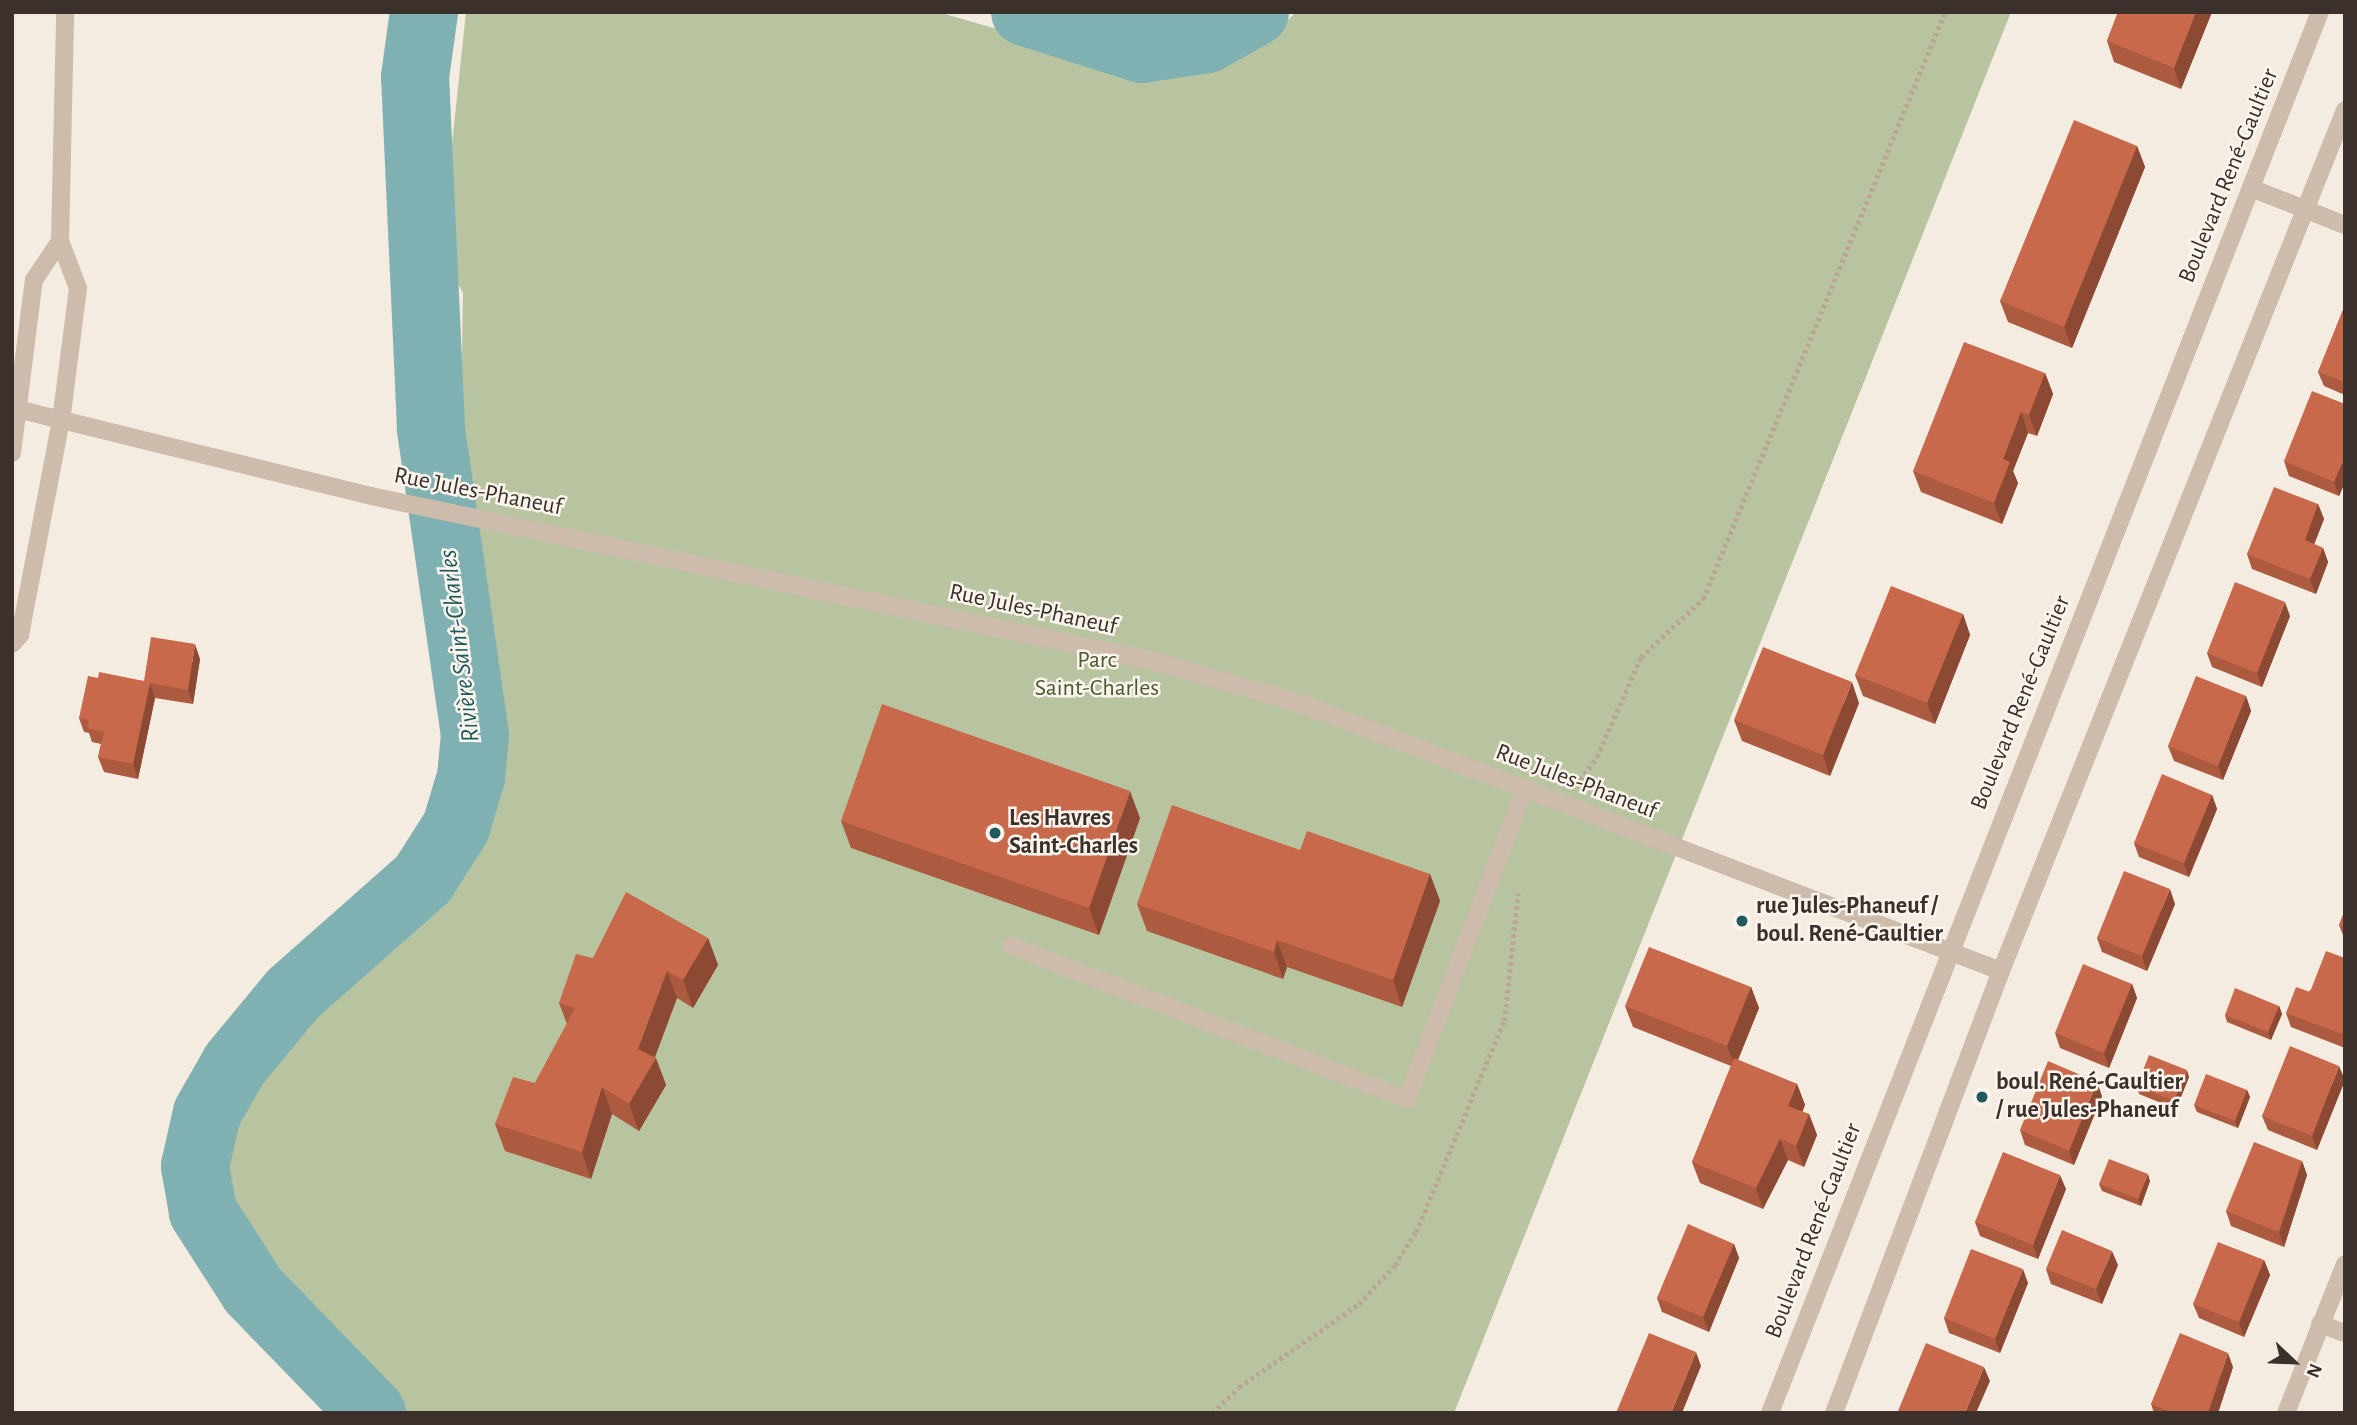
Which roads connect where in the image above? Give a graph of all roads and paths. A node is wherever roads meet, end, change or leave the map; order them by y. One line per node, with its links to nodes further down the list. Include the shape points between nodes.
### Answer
1 (65, 12): 8 (street)
2 (1945, 12): 14 (path, via 1703,599 1641,657 1597,757)
3 (2320, 12): 5 (street, Boulevard René-Gaultier)
4 (2345, 110): 6 (street)
5 (2251, 188): 6 (street); 17 (street, Boulevard René-Gaultier)
6 (2306, 209): 7 (street); 18 (street)
7 (2345, 225)
8 (60, 241): 9 (street, via 34,280); 10 (street, via 78,288)
9 (21, 411): 10 (street, Rue Jules-Phaneuf); 11 (street)
10 (61, 421): 12 (street, via 20,635); 13 (street, Rue Jules-Phaneuf, via 371,496 1158,662 1306,705)
11 (12, 453)
12 (12, 644)
13 (1525, 789): 14 (street, Rue Jules-Phaneuf); 16 (street, via 1407,1100)
14 (1561, 803): 17 (street, Rue Jules-Phaneuf)
15 (1519, 885): 22 (path, via 1504,1021 1416,1231 1395,1265 1359,1304 1238,1387)
16 (1012, 946)
17 (1949, 951): 18 (street, Rue Jules-Phaneuf); 23 (street, Boulevard René-Gaultier)
18 (2001, 971): 24 (street)
19 (2345, 1264): 20 (street)
20 (2320, 1324): 21 (street); 25 (street)
21 (2345, 1333)
22 (1212, 1413)
23 (1770, 1413)
24 (1834, 1413)
25 (2286, 1413)

